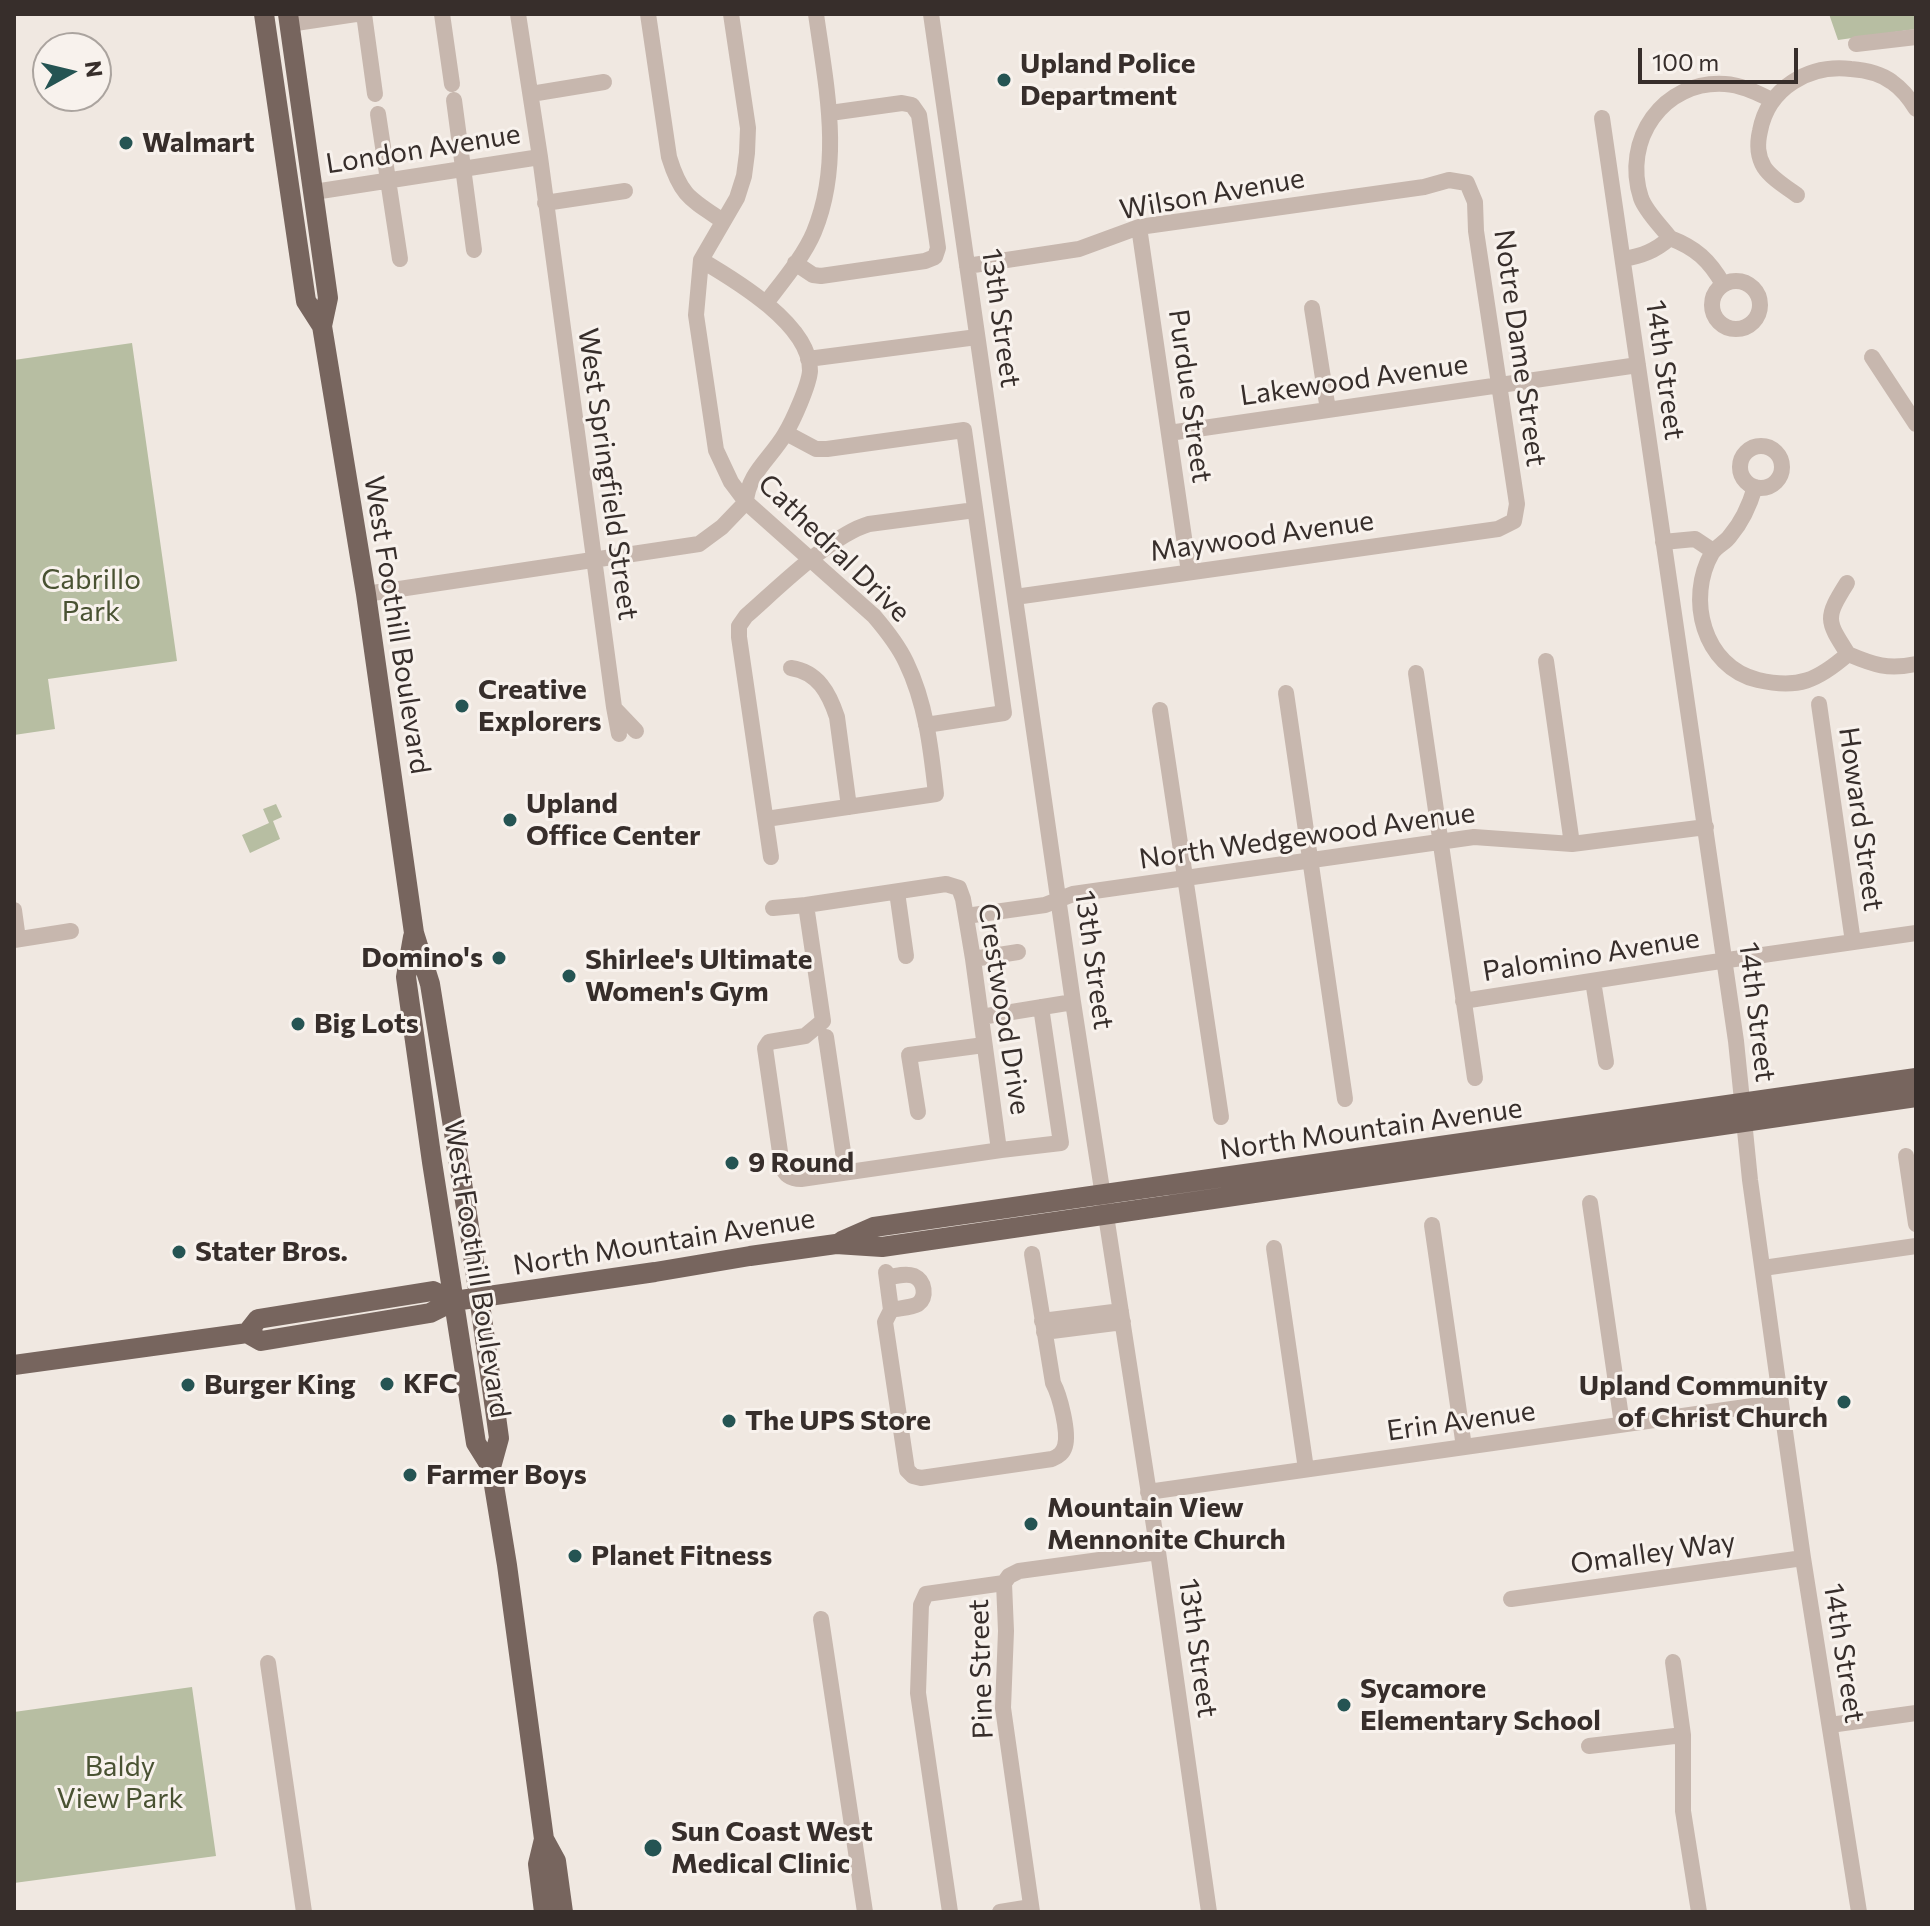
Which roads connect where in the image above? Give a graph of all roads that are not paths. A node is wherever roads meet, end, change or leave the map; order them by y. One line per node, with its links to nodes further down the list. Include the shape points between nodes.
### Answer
1 (356, 14): 9 (street)
2 (364, 14): 13 (street)
3 (442, 14): 21 (street)
4 (518, 14): 14 (street, West Springfield Street)
5 (648, 14): 28 (street, via 676,180 689,198)
6 (731, 14): 28 (street, Cathedral Drive, via 748,128 744,176)
7 (816, 14): 17 (street)
8 (931, 14): 37 (street, 13th Street)
9 (277, 18): 25 (main road, West Foothill Boulevard, via 301,103); 29 (main road, West Foothill Boulevard)
10 (1916, 37): 11 (street)
11 (1856, 44)
12 (604, 82): 14 (street)
13 (375, 94)
14 (531, 94): 20 (street, West Springfield Street)
15 (1772, 100): 16 (street, via 1803,75 1841,67 1868,70 1891,81); 26 (street, via 1760,127 1759,157 1768,173); 31 (street, via 1742,87 1710,85 1679,95 1656,113 1638,146 1638,182 1642,201)
16 (1916, 109)
17 (830, 113): 36 (street, via 825,198 813,235); 36 (street, via 912,105 919,115 938,248 935,257 925,261 821,276)
18 (378, 114): 22 (street)
19 (1602, 118): 34 (street, 14th Street)
20 (540, 157): 21 (street, London Avenue); 27 (street, West Springfield Street)
21 (465, 169): 22 (street, London Avenue); 32 (street)
22 (388, 181): 25 (street, London Avenue); 33 (street)
23 (1467, 183): 30 (street, Wilson Avenue, via 1449,180); 47 (street, Notre Dame Street, via 1475,202)
24 (625, 191): 27 (street)
25 (314, 192): 39 (main road, West Foothill Boulevard)
26 (1797, 195)
27 (545, 203): 58 (street, West Springfield Street)
28 (723, 221): 35 (street, Cathedral Drive)
29 (296, 225): 39 (main road, via 311,236 318,277); 42 (main road, West Foothill Boulevard, via 306,301)
30 (1139, 227): 37 (street, Wilson Avenue, via 1079,249); 51 (street, Purdue Street)
31 (1670, 238): 34 (street, via 1647,254); 38 (street, via 1703,256)
32 (474, 250)
33 (400, 259)
34 (1623, 259): 46 (street, 14th Street)
35 (701, 260): 40 (street); 53 (street, Cathedral Drive, via 696,315 716,450)
36 (795, 263): 40 (street)
37 (967, 266): 43 (street, 13th Street)
38 (1723, 284)
39 (327, 290): 42 (main road, West Foothill Boulevard)
40 (766, 303): 45 (street, via 798,339)
41 (1312, 308): 48 (street)
42 (322, 326): 62 (main road, West Foothill Boulevard)
43 (977, 341): 45 (street); 63 (street, 13th Street)
44 (1872, 357): 49 (street)
45 (809, 364): 50 (street, via 808,382)
46 (1638, 365): 47 (street, Lakewood Avenue); 56 (street, 14th Street)
47 (1499, 385): 48 (street, Lakewood Avenue); 55 (street, Notre Dame Street, via 1517,504)
48 (1328, 410): 51 (street, Lakewood Avenue)
49 (1916, 424)
50 (786, 433): 53 (street, via 752,479); 54 (street, via 827,449 964,430)
51 (1169, 433): 60 (street, Purdue Street)
52 (1755, 487): 57 (street, via 1744,516)
53 (746, 502): 58 (street, via 699,544); 59 (street, Cathedral Drive)
54 (975, 510): 59 (street, via 856,528); 73 (street, via 1004,713)
55 (1514, 521): 60 (street, Maywood Avenue, via 1498,529)
56 (1663, 542): 57 (street, via 1695,539); 78 (street, 14th Street)
57 (1713, 551): 64 (street, via 1699,603 1705,632 1730,666 1780,685 1817,677)
58 (593, 561): 62 (street); 71 (street, West Springfield Street)
59 (810, 561): 73 (street, Cathedral Drive, via 889,635 919,691); 77 (street, via 739,626)
60 (1189, 572): 63 (street, Maywood Avenue)
61 (1847, 583): 64 (street, via 1829,619)
62 (366, 594): 91 (main road, West Foothill Boulevard)
63 (1015, 597): 85 (street, 13th Street)
64 (1848, 654): 66 (street, via 1886,667)
65 (1546, 661): 80 (street)
66 (1916, 664)
67 (791, 668): 76 (street, via 813,676 833,706)
68 (1416, 673): 79 (street)
69 (1286, 693): 82 (street)
70 (1819, 704): 94 (street, Howard Street)
71 (614, 707): 74 (street); 75 (street, West Springfield Street)
72 (1160, 710): 83 (street)
73 (926, 725): 76 (street, Cathedral Drive, via 936,794)
74 (636, 731)
75 (619, 734)
76 (849, 807): 77 (street)
77 (766, 819): 81 (street)
78 (1706, 827): 80 (street, North Wedgewood Avenue); 98 (street, 14th Street)
79 (1441, 842): 80 (street, North Wedgewood Avenue, via 1474,837); 82 (street, North Wedgewood Avenue); 100 (street)
80 (1572, 844)
81 (771, 857)
82 (1311, 859): 83 (street, North Wedgewood Avenue); 110 (street)
83 (1185, 878): 85 (street, North Wedgewood Avenue); 113 (street)
84 (897, 892): 86 (street); 89 (street, Crestwood Drive, via 946,884 959,888); 96 (street)
85 (1059, 900): 89 (street, North Wedgewood Avenue); 101 (street, 13th Street)
86 (806, 905): 87 (street); 104 (street)
87 (773, 908)
88 (14, 910): 93 (street)
89 (966, 916): 97 (street, Crestwood Drive)
90 (71, 931): 93 (street)
91 (414, 933): 125 (main road, West Foothill Boulevard, via 430,984); 126 (main road, West Foothill Boulevard, via 406,977)
92 (1916, 933): 94 (street, Palomino Avenue)
93 (16, 940)
94 (1853, 942): 98 (street, Palomino Avenue)
95 (1018, 952): 97 (street)
96 (906, 956)
97 (973, 959): 103 (street, Crestwood Drive)
98 (1724, 960): 99 (street, Palomino Avenue); 112 (street, 14th Street)
99 (1593, 981): 100 (street, Palomino Avenue); 106 (street)
100 (1463, 1001): 107 (street)
101 (1073, 1002): 102 (street); 118 (street, 13th Street)
102 (1041, 1007): 103 (street); 114 (street, via 1061,1143)
103 (981, 1017): 105 (street, Crestwood Drive)
104 (825, 1029): 116 (street); 116 (street, via 769,1042 765,1048 782,1166 789,1177 801,1179)
105 (984, 1045): 111 (street, via 909,1055); 114 (street, Crestwood Drive)
106 (1606, 1062)
107 (1475, 1078)
108 (1916, 1078): 112 (main road, North Mountain Avenue)
109 (1916, 1097): 112 (main road, North Mountain Avenue)
110 (1345, 1099)
111 (918, 1112)
112 (1743, 1112): 118 (main road, North Mountain Avenue); 124 (street, 14th Street)
113 (1221, 1117)
114 (999, 1150): 116 (street)
115 (1906, 1156): 119 (street)
116 (846, 1172)
117 (1590, 1203): 132 (street)
118 (1104, 1205): 125 (main road, North Mountain Avenue, via 882,1247 836,1244); 128 (street, 13th Street)
119 (1916, 1224)
120 (1432, 1225): 133 (street)
121 (1916, 1246): 124 (street)
122 (1274, 1248): 135 (street)
123 (1032, 1254): 129 (street)
124 (1763, 1268): 131 (street, 14th Street)
125 (479, 1297): 126 (main road, North Mountain Avenue); 134 (main road, West Foothill Boulevard, via 499,1438)
126 (454, 1301): 130 (main road, North Mountain Avenue, via 430,1313 261,1341 247,1333); 134 (main road, West Foothill Boulevard, via 476,1443)
127 (891, 1310): 127 (street, via 887,1275 919,1279 924,1295 920,1302); 129 (street, via 885,1322 907,1470 921,1478 1061,1454 1066,1443 1060,1397)
128 (1122, 1316): 129 (street); 136 (street, 13th Street)
129 (1043, 1327)
130 (14, 1365)
131 (1781, 1402): 132 (street, Erin Avenue); 138 (street, 14th Street)
132 (1622, 1424): 133 (street, Erin Avenue)
133 (1464, 1447): 135 (street, Erin Avenue)
134 (491, 1467): 148 (main road, West Foothill Boulevard)
135 (1306, 1469): 136 (street, Erin Avenue)
136 (1148, 1492): 137 (street, 13th Street)
137 (1158, 1552): 139 (street, Pine Street, via 1019,1571); 156 (street, 13th Street)
138 (1803, 1558): 140 (street, Omalley Way); 145 (street, 14th Street)
139 (1004, 1583): 149 (street, Pine Street, via 1003,1708); 154 (street, via 926,1594 921,1605 918,1693)
140 (1511, 1599)
141 (821, 1619): 153 (street)
142 (1673, 1662): 146 (street)
143 (268, 1663): 150 (street)
144 (1916, 1713): 145 (street)
145 (1830, 1725): 158 (street, 14th Street)
146 (1683, 1735): 147 (street); 157 (street, via 1683,1811)
147 (1589, 1746)
148 (544, 1839): 151 (main road, West Foothill Boulevard, via 538,1864); 152 (main road, West Foothill Boulevard, via 556,1861)
149 (1031, 1910): 155 (street)
150 (304, 1912)
151 (544, 1912)
152 (563, 1912)
153 (865, 1912)
154 (950, 1912)
155 (1000, 1912)
156 (1209, 1912)
157 (1699, 1912)
158 (1859, 1912)

